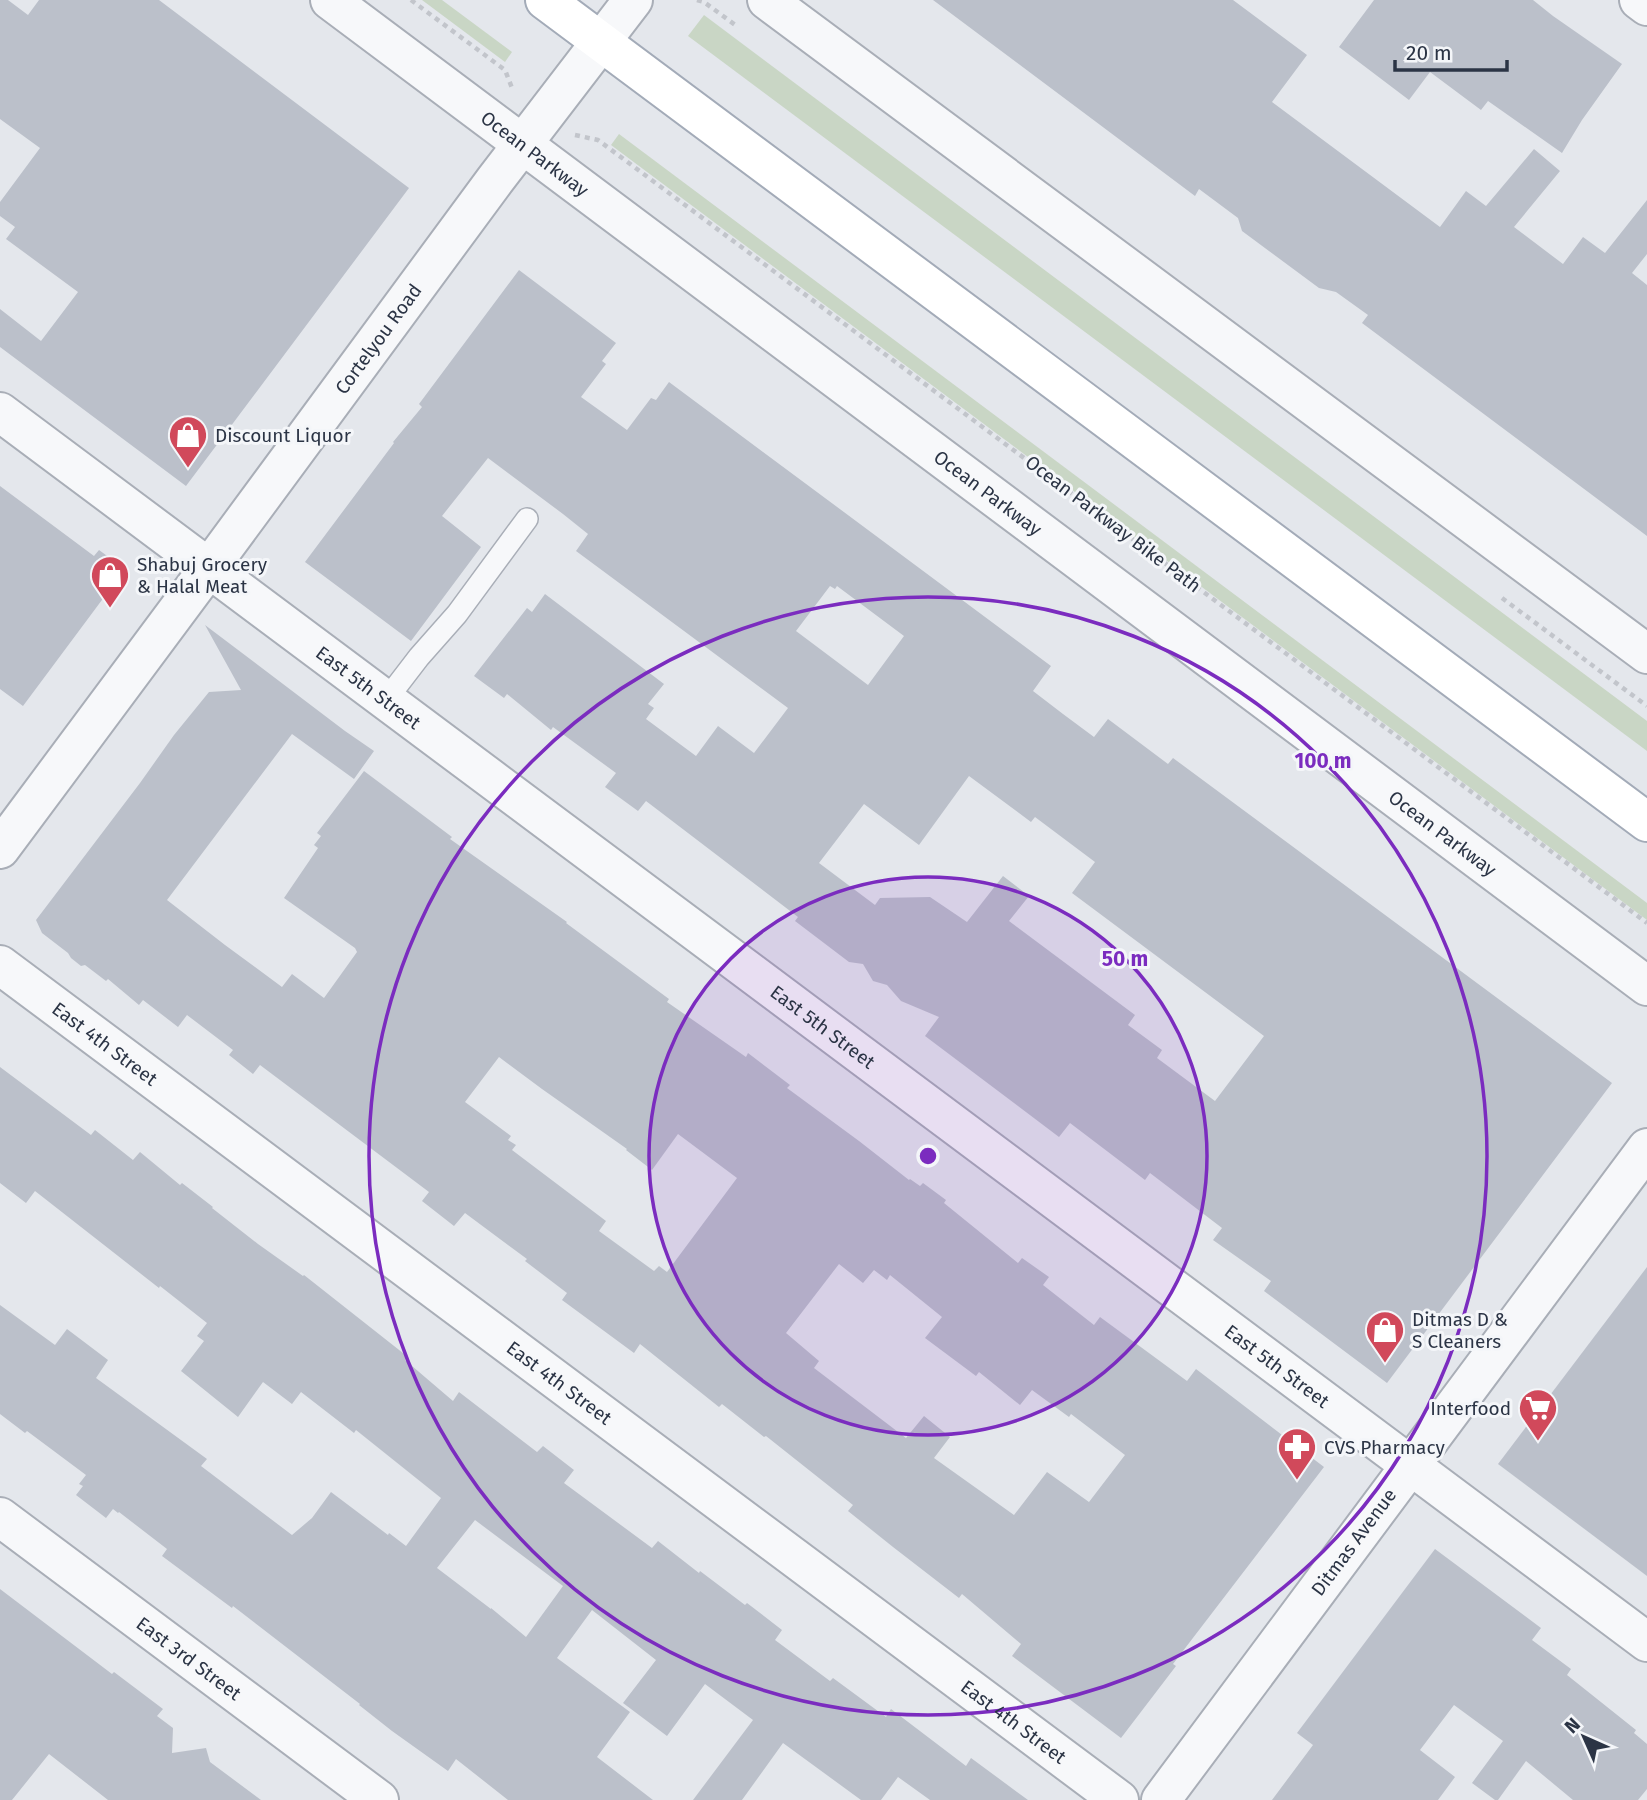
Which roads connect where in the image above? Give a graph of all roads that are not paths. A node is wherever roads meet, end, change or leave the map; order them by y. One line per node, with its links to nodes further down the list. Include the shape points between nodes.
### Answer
1 (330, 0): 8 (street, Ocean Parkway)
2 (545, 0): 7 (main road)
3 (633, 0): 7 (street, Cortelyou Road)
4 (767, 0): 12 (street)
5 (1639, 0): 6 (street)
6 (1647, 6)
7 (601, 42): 8 (street, Cortelyou Road); 14 (main road)
8 (522, 145): 11 (street, Cortelyou Road); 17 (street, Ocean Parkway)
9 (0, 412): 11 (street, East 5th Street)
10 (527, 519): 13 (lane)
11 (209, 568): 13 (street, East 5th Street); 15 (street, Cortelyou Road)
12 (1647, 654)
13 (386, 700): 19 (street, East 5th Street)
14 (1647, 822)
15 (0, 849)
16 (0, 965): 23 (street, East 4th Street)
17 (1647, 986)
18 (1647, 1148): 19 (street, Ditmas Avenue)
19 (1411, 1465): 21 (street, East 5th Street); 24 (street, Ditmas Avenue)
20 (0, 1517): 22 (street, East 3rd Street)
21 (1647, 1642)
22 (379, 1800)
23 (1119, 1800)
24 (1161, 1800)

